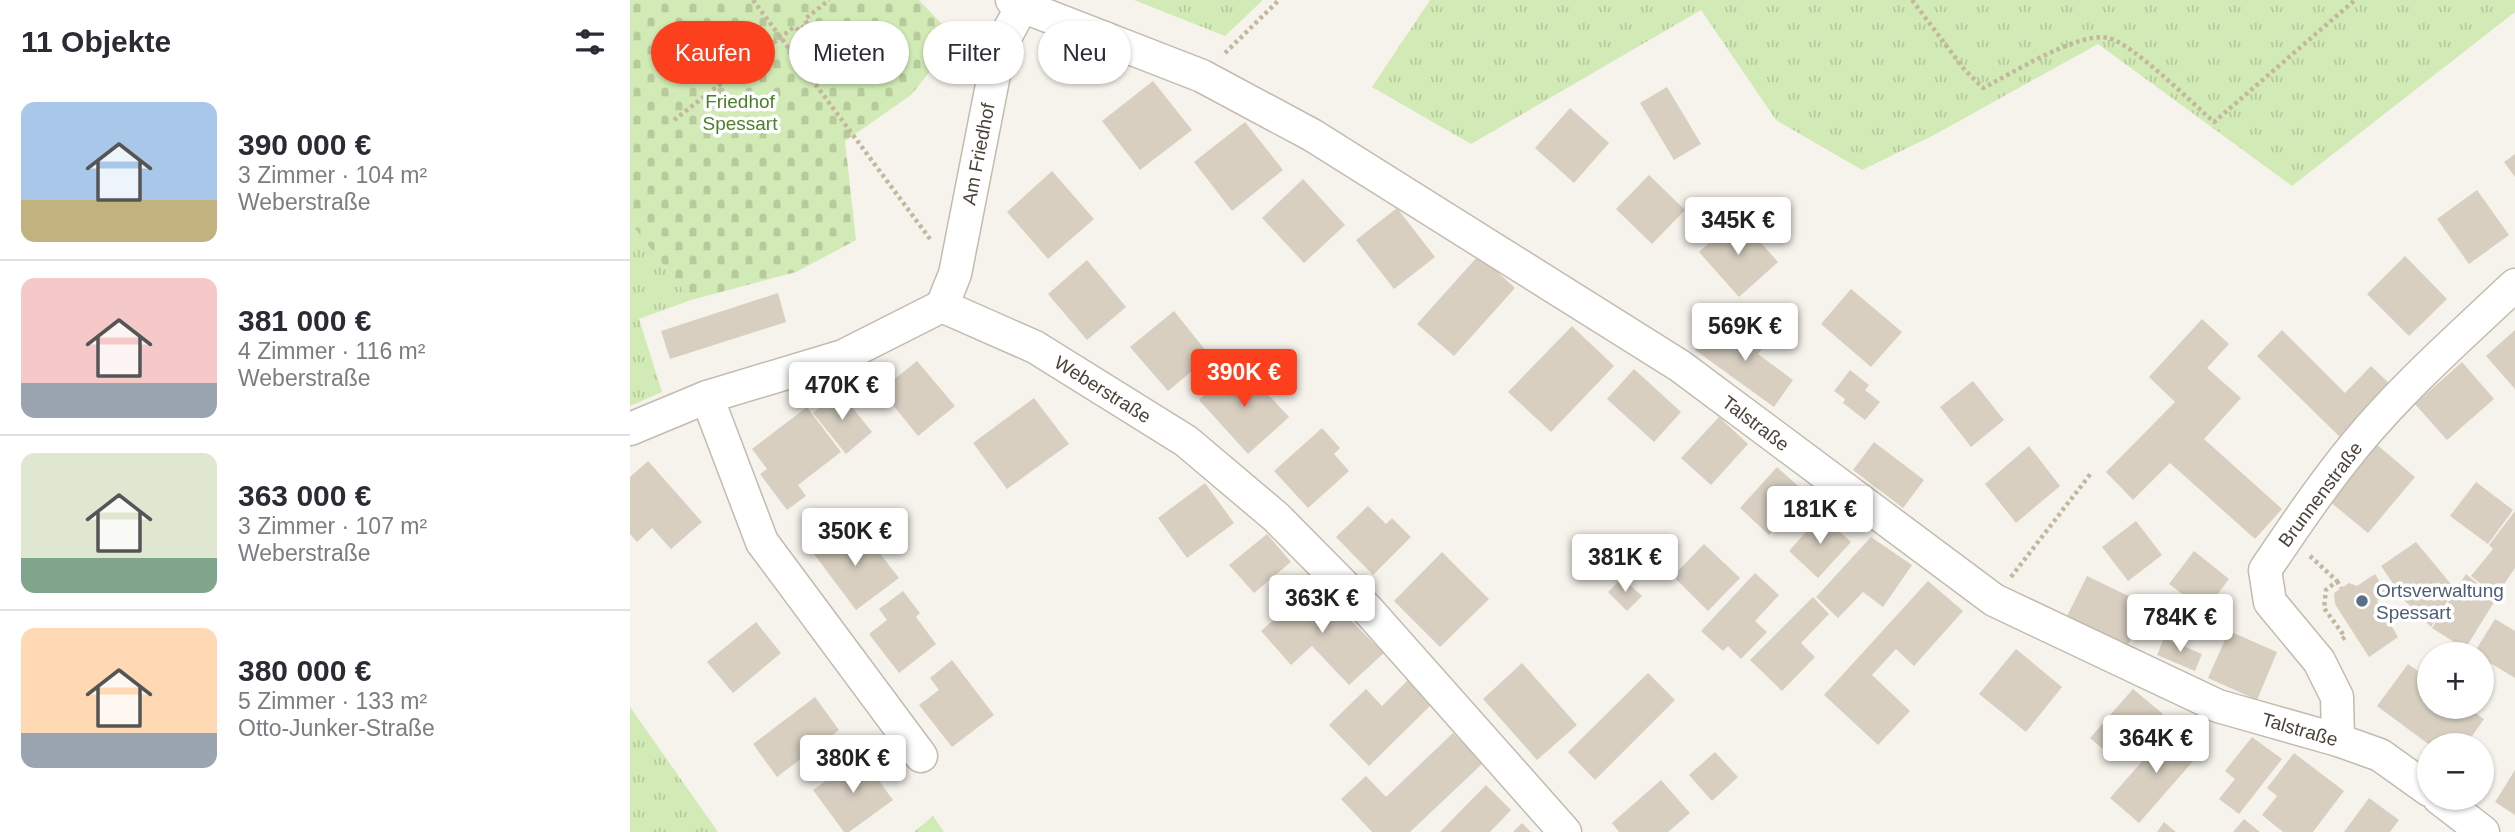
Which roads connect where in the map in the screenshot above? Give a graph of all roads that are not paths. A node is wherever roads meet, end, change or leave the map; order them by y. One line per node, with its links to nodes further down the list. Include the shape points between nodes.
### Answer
1 (1017, 3): 3 (street, Am Friedhof, via 999,48 955,274); 6 (street, Talstraße, via 1202,76 1312,135 1680,366 1994,600 2218,706)
2 (2515, 285): 6 (street, Brunnenstraße, via 2421,373 2357,443 2265,570 2270,602 2319,660 2337,697)
3 (942, 306): 4 (street, via 843,356); 10 (street, Weberstraße, via 1035,347 1186,441 1276,517 1368,610)
4 (707, 397): 5 (street); 7 (street, via 762,542)
5 (630, 429)
6 (2338, 740): 8 (street, Talstraße, via 2380,755)
7 (921, 756)
8 (2417, 781)
9 (2455, 810): 11 (street)
10 (1565, 832)
11 (2483, 832)

